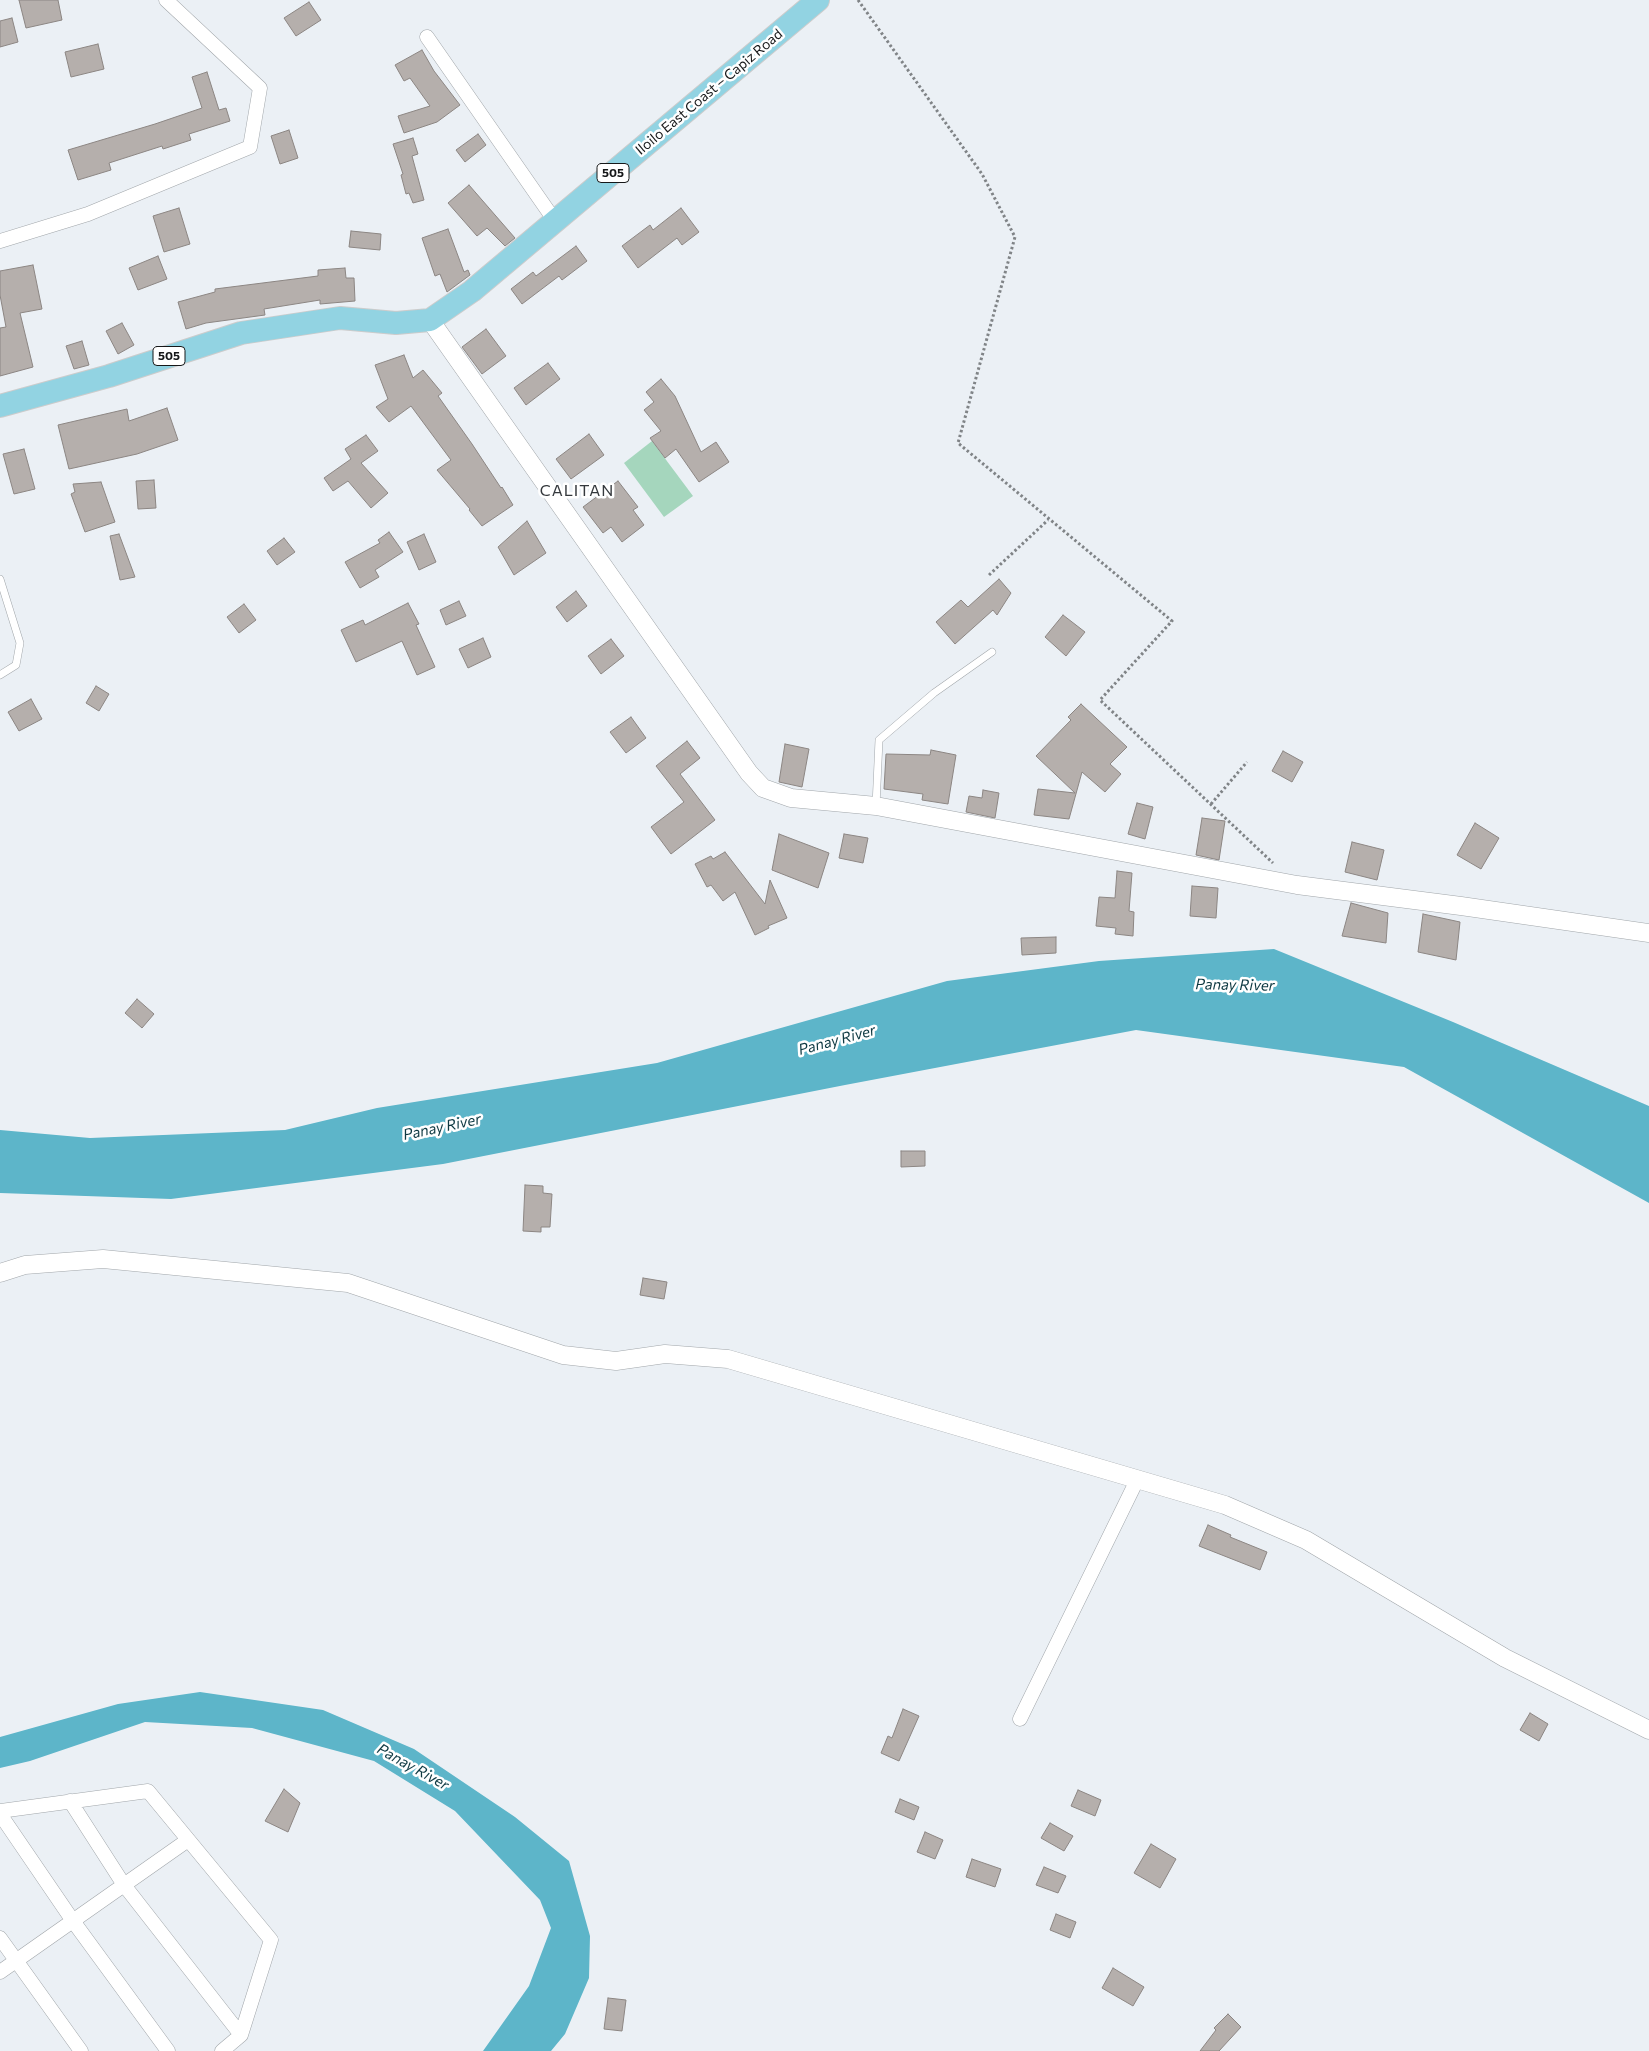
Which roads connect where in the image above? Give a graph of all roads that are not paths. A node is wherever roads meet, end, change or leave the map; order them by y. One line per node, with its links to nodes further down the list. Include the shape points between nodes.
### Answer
1 (166, 0): 5 (street, via 260,88 250,147 88,214)
2 (818, 0): 4 (main road, Iloilo East Coast – Capiz Road / 505)
3 (427, 37): 4 (street)
4 (555, 221): 6 (main road, Iloilo East Coast – Capiz Road / 505, via 472,291)
5 (0, 241)
6 (430, 320): 7 (main road, Iloilo East Coast – Capiz Road / 505, via 396,323 340,318 242,333 109,376); 11 (street, via 749,773 763,788 791,798)
7 (0, 406)
8 (0, 578): 10 (lane, via 20,644 16,665)
9 (992, 652): 11 (lane, via 934,693 879,740)
10 (0, 676)
11 (876, 806): 12 (street, via 1297,885)
12 (1649, 933)
13 (0, 1273): 14 (street, via 24,1265 103,1259 348,1283 563,1355 616,1362 665,1354 728,1359)
14 (1138, 1478): 15 (street); 16 (street, via 1225,1505 1306,1540 1506,1658)
15 (1020, 1719)
16 (1649, 1730)
17 (70, 1801): 18 (street); 19 (street, via 148,1791); 20 (street)
18 (0, 1812): 21 (street)
19 (188, 1840): 20 (street); 25 (street, via 271,1940)
20 (124, 1885): 21 (street); 25 (street)
21 (73, 1921): 23 (street); 27 (street)
22 (0, 1938): 23 (street)
23 (16, 1961): 24 (street); 26 (street)
24 (0, 1972)
25 (241, 2035): 28 (street)
26 (80, 2051)
27 (168, 2051)
28 (222, 2051)

